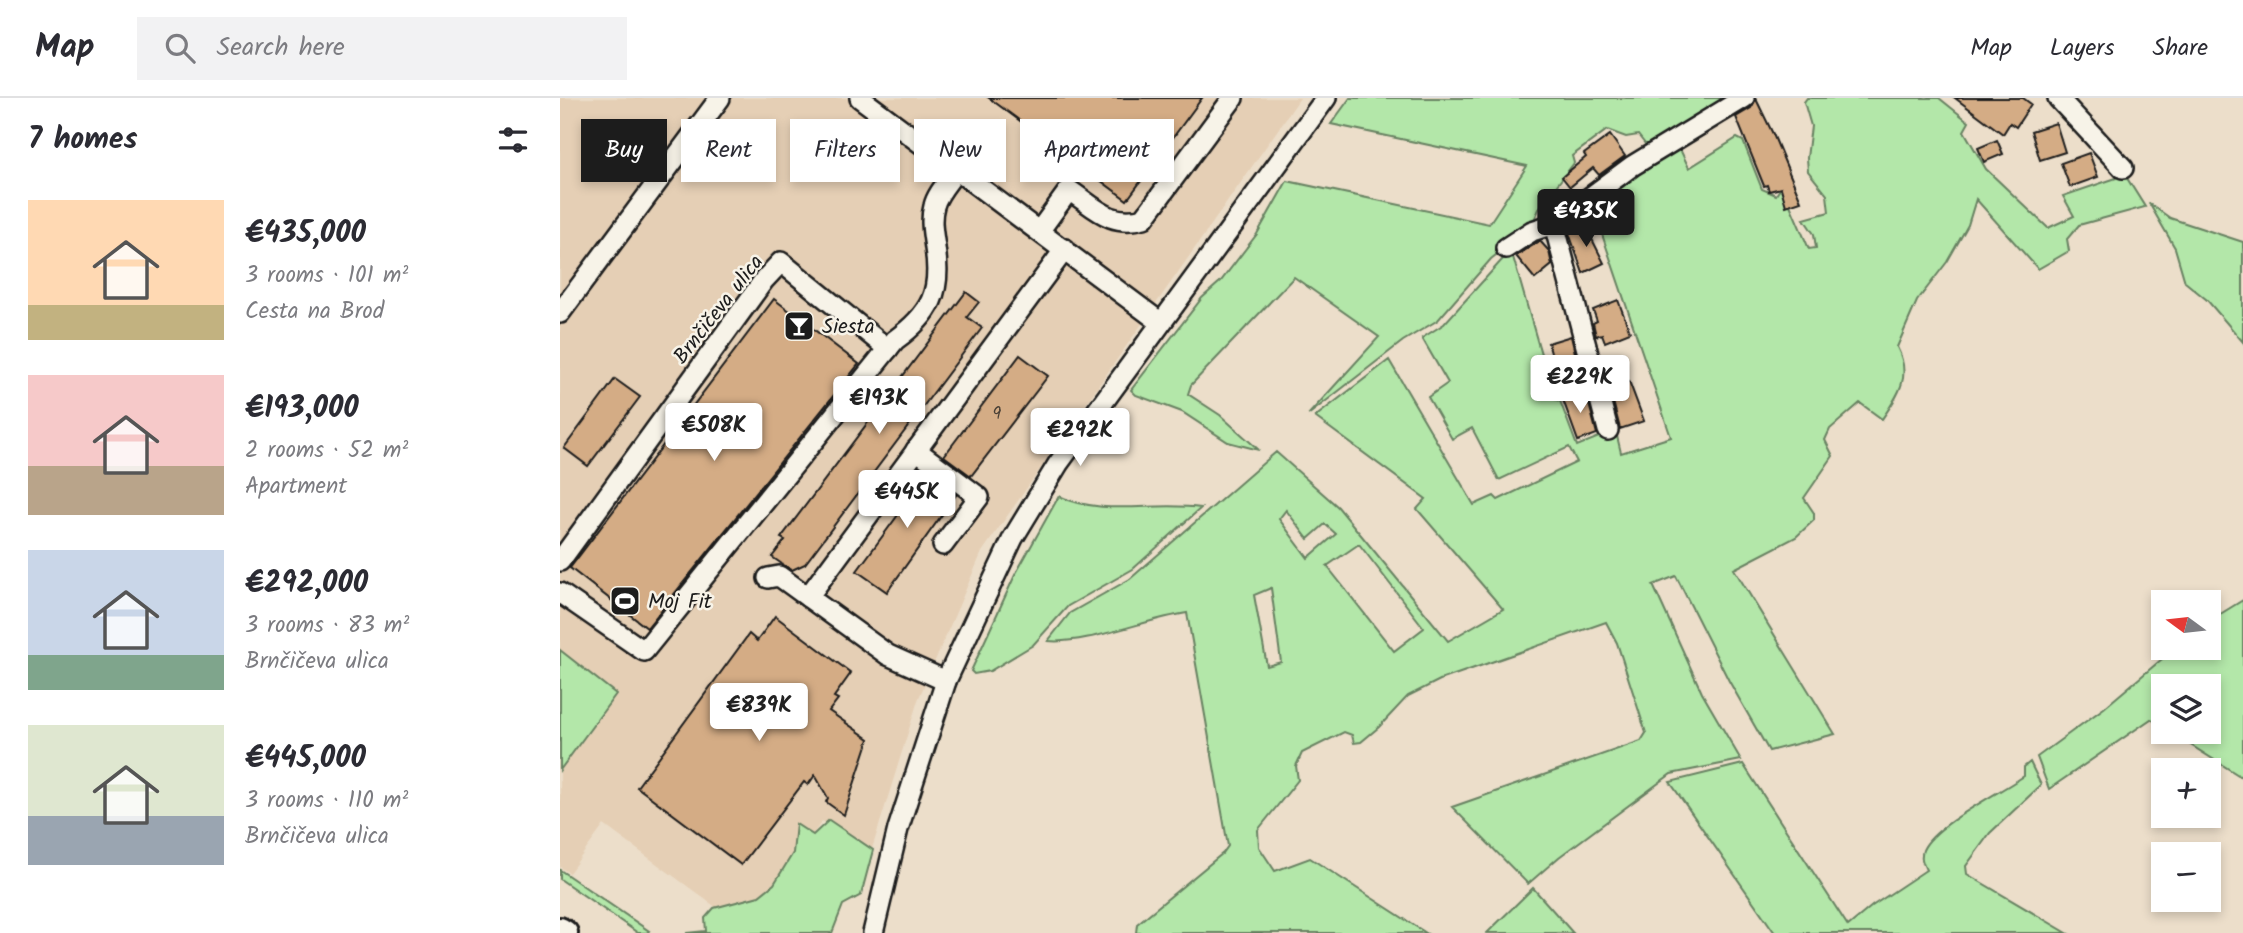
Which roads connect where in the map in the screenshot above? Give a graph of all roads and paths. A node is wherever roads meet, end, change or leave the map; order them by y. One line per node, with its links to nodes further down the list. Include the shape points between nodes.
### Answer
1 (720, 98): 15 (street)
2 (860, 98): 7 (street)
3 (1233, 98): 12 (street, via 1144,218 1111,219 1069,190)
4 (1326, 98): 16 (street)
5 (1744, 98): 11 (street, via 1632,166)
6 (2058, 98): 8 (street)
7 (914, 138)
8 (2123, 168)
9 (948, 182): 17 (street, via 934,202 931,221 938,268 932,302)
10 (975, 182): 12 (street)
11 (1554, 224): 13 (street, via 1532,231); 18 (street)
12 (1040, 230): 14 (street)
13 (1506, 248)
14 (1065, 249): 16 (street); 19 (street)
15 (560, 313)
16 (1160, 322): 25 (street, via 1037,497 977,610)
17 (888, 349): 21 (street, Brnčičeva ulica, via 781,262); 23 (street, via 644,651)
18 (1608, 430)
19 (916, 450): 20 (street, via 979,497); 24 (street)
20 (943, 545)
21 (560, 561)
22 (768, 578): 24 (street, via 779,576)
23 (560, 593)
24 (808, 597): 25 (street, via 888,655)
25 (946, 681): 28 (street, via 898,829)
26 (560, 930): 27 (main road)
27 (565, 933)
28 (873, 933)

